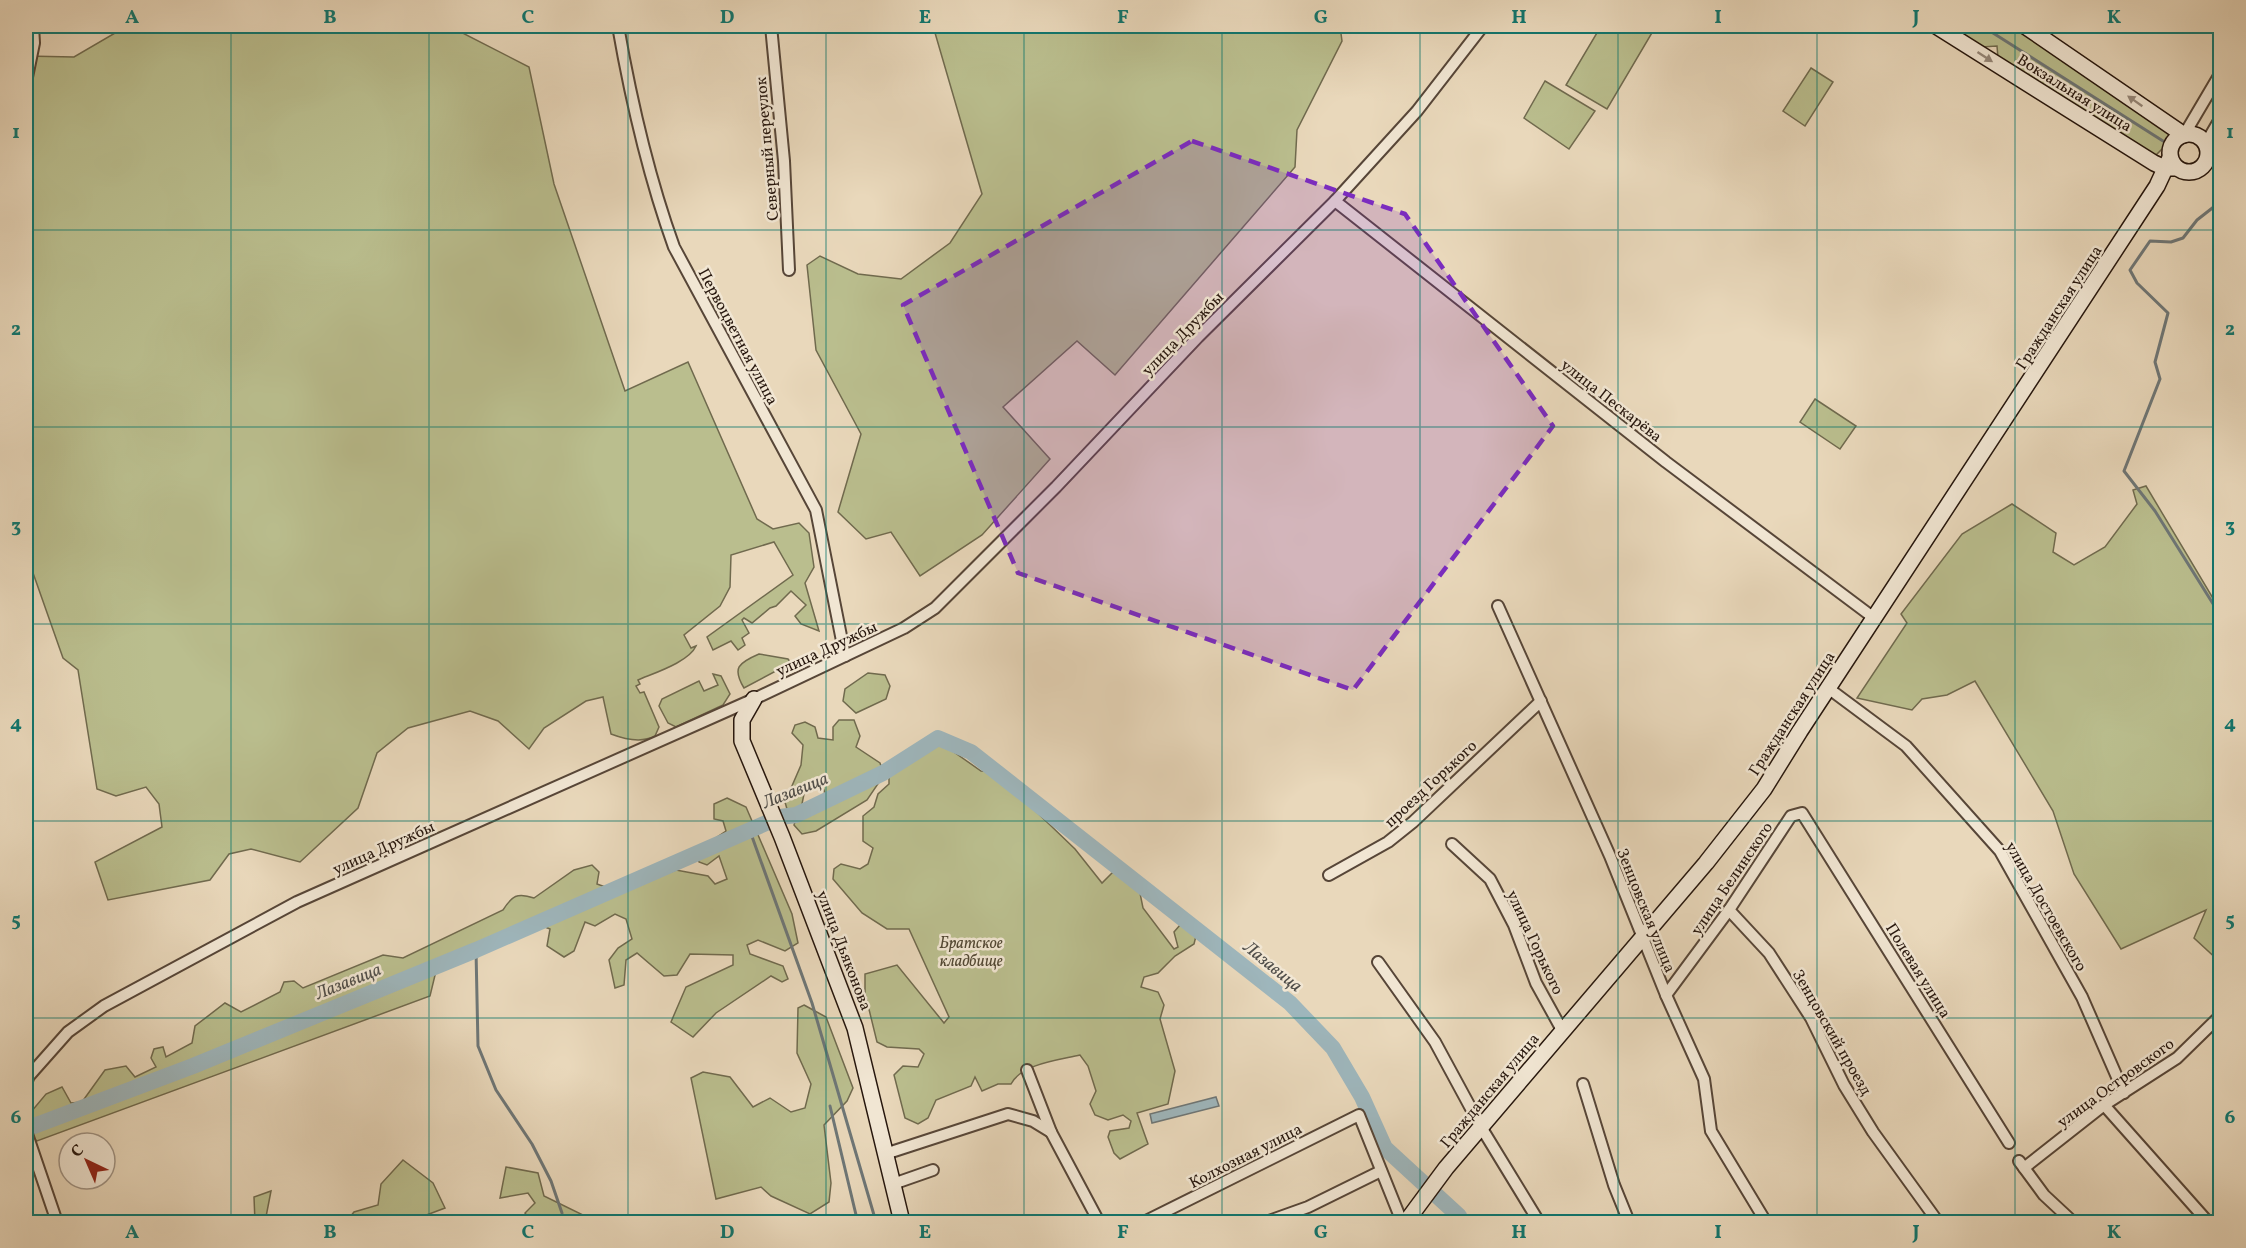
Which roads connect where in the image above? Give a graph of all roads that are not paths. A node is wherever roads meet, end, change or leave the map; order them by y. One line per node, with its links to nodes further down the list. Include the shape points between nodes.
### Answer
1 (33, 26): 8 (street, via 34,43)
2 (618, 26): 21 (street, Первоцветная улица, via 628,85 674,247 816,510)
3 (771, 26): 18 (street, Северный переулок, via 784,160)
4 (1483, 26): 17 (street, улица Дружбы, via 1417,111)
5 (1936, 26): 12 (main road, Вокзальная улица, one-way to 12)
6 (2025, 26): 10 (main road, Вокзальная улица, one-way to 6)
7 (2220, 74): 10 (street)
8 (26, 82)
9 (2220, 119): 11 (street)
10 (2184, 135): 11 (main road, Вокзальная улица, via 2192,134); 15 (main road, via 2171,146)
11 (2206, 143): 13 (main road, Вокзальная улица); 14 (main road, via 2208,155)
12 (2135, 151): 15 (main road, Вокзальная улица); 16 (main road, Вокзальная улица, via 2151,169)
13 (2220, 151)
14 (2214, 160): 15 (main road, via 2199,170)
15 (2175, 167): 16 (main road, Гражданская улица); 16 (main road)
16 (2158, 185): 20 (main road, Гражданская улица)
17 (1335, 201): 20 (street, улица Пескарёва, via 1666,462); 21 (street, улица Дружбы, via 934,608 904,628)
18 (789, 270)
19 (1498, 606): 24 (street, Зенцовская улица)
20 (1874, 618): 22 (main road, Гражданская улица)
21 (845, 656): 23 (street, улица Дружбы)
22 (1828, 688): 29 (main road, Гражданская улица, via 1764,789); 37 (street, улица Достоевского, via 1906,746 2000,851 2082,997)
23 (754, 699): 35 (street, улица Дружбы, via 297,902 104,1006 68,1032); 43 (main road, улица Дьяконова, via 742,720 742,741 855,1028)
24 (1541, 701): 27 (street, проезд Горького, via 1413,822 1388,842); 29 (street, Зенцовская улица)
25 (1802, 813): 28 (street, улица Белинского, via 1791,816); 42 (street, Полевая улица)
26 (1452, 844): 33 (street, улица Горького, via 1490,879 1514,925 1536,983)
27 (1329, 875)
28 (1729, 910): 31 (street, улица Белинского); 56 (street, Зенцовский проезд, via 1769,953 1811,1018 1844,1085 1873,1132)
29 (1643, 938): 31 (street, Зенцовская улица); 33 (main road, Гражданская улица)
30 (1378, 963): 39 (street, via 1435,1042)
31 (1665, 995): 55 (street, Зенцовская улица, via 1704,1079 1711,1131)
32 (2220, 1016): 37 (street, улица Островского, via 2178,1058)
33 (1562, 1030): 39 (main road, Гражданская улица)
34 (1027, 1070): 40 (street)
35 (26, 1083)
36 (1583, 1084): 54 (street)
37 (2124, 1093): 38 (street, улица Островского)
38 (2104, 1105): 57 (street, улица Островского, via 2022,1165 2044,1195); 58 (street)
39 (1481, 1127): 47 (main road, Гражданская улица); 53 (street)
40 (1051, 1132): 43 (street, via 1033,1120 1008,1114); 50 (street)
41 (26, 1134): 48 (street)
42 (2010, 1143)
43 (885, 1154): 46 (main road, улица Дьяконова)
44 (933, 1170): 46 (street)
45 (1382, 1171): 47 (street); 51 (street, Колхозная улица, via 1359,1115); 52 (street, via 1308,1207)
46 (893, 1184): 49 (main road, улица Дьяконова)
47 (1407, 1219)
48 (57, 1222)
49 (902, 1222)
50 (1099, 1222)
51 (1144, 1222)
52 (1266, 1222)
53 (1539, 1222)
54 (1629, 1222)
55 (1766, 1222)
56 (1938, 1222)
57 (2073, 1222)
58 (2208, 1222)

